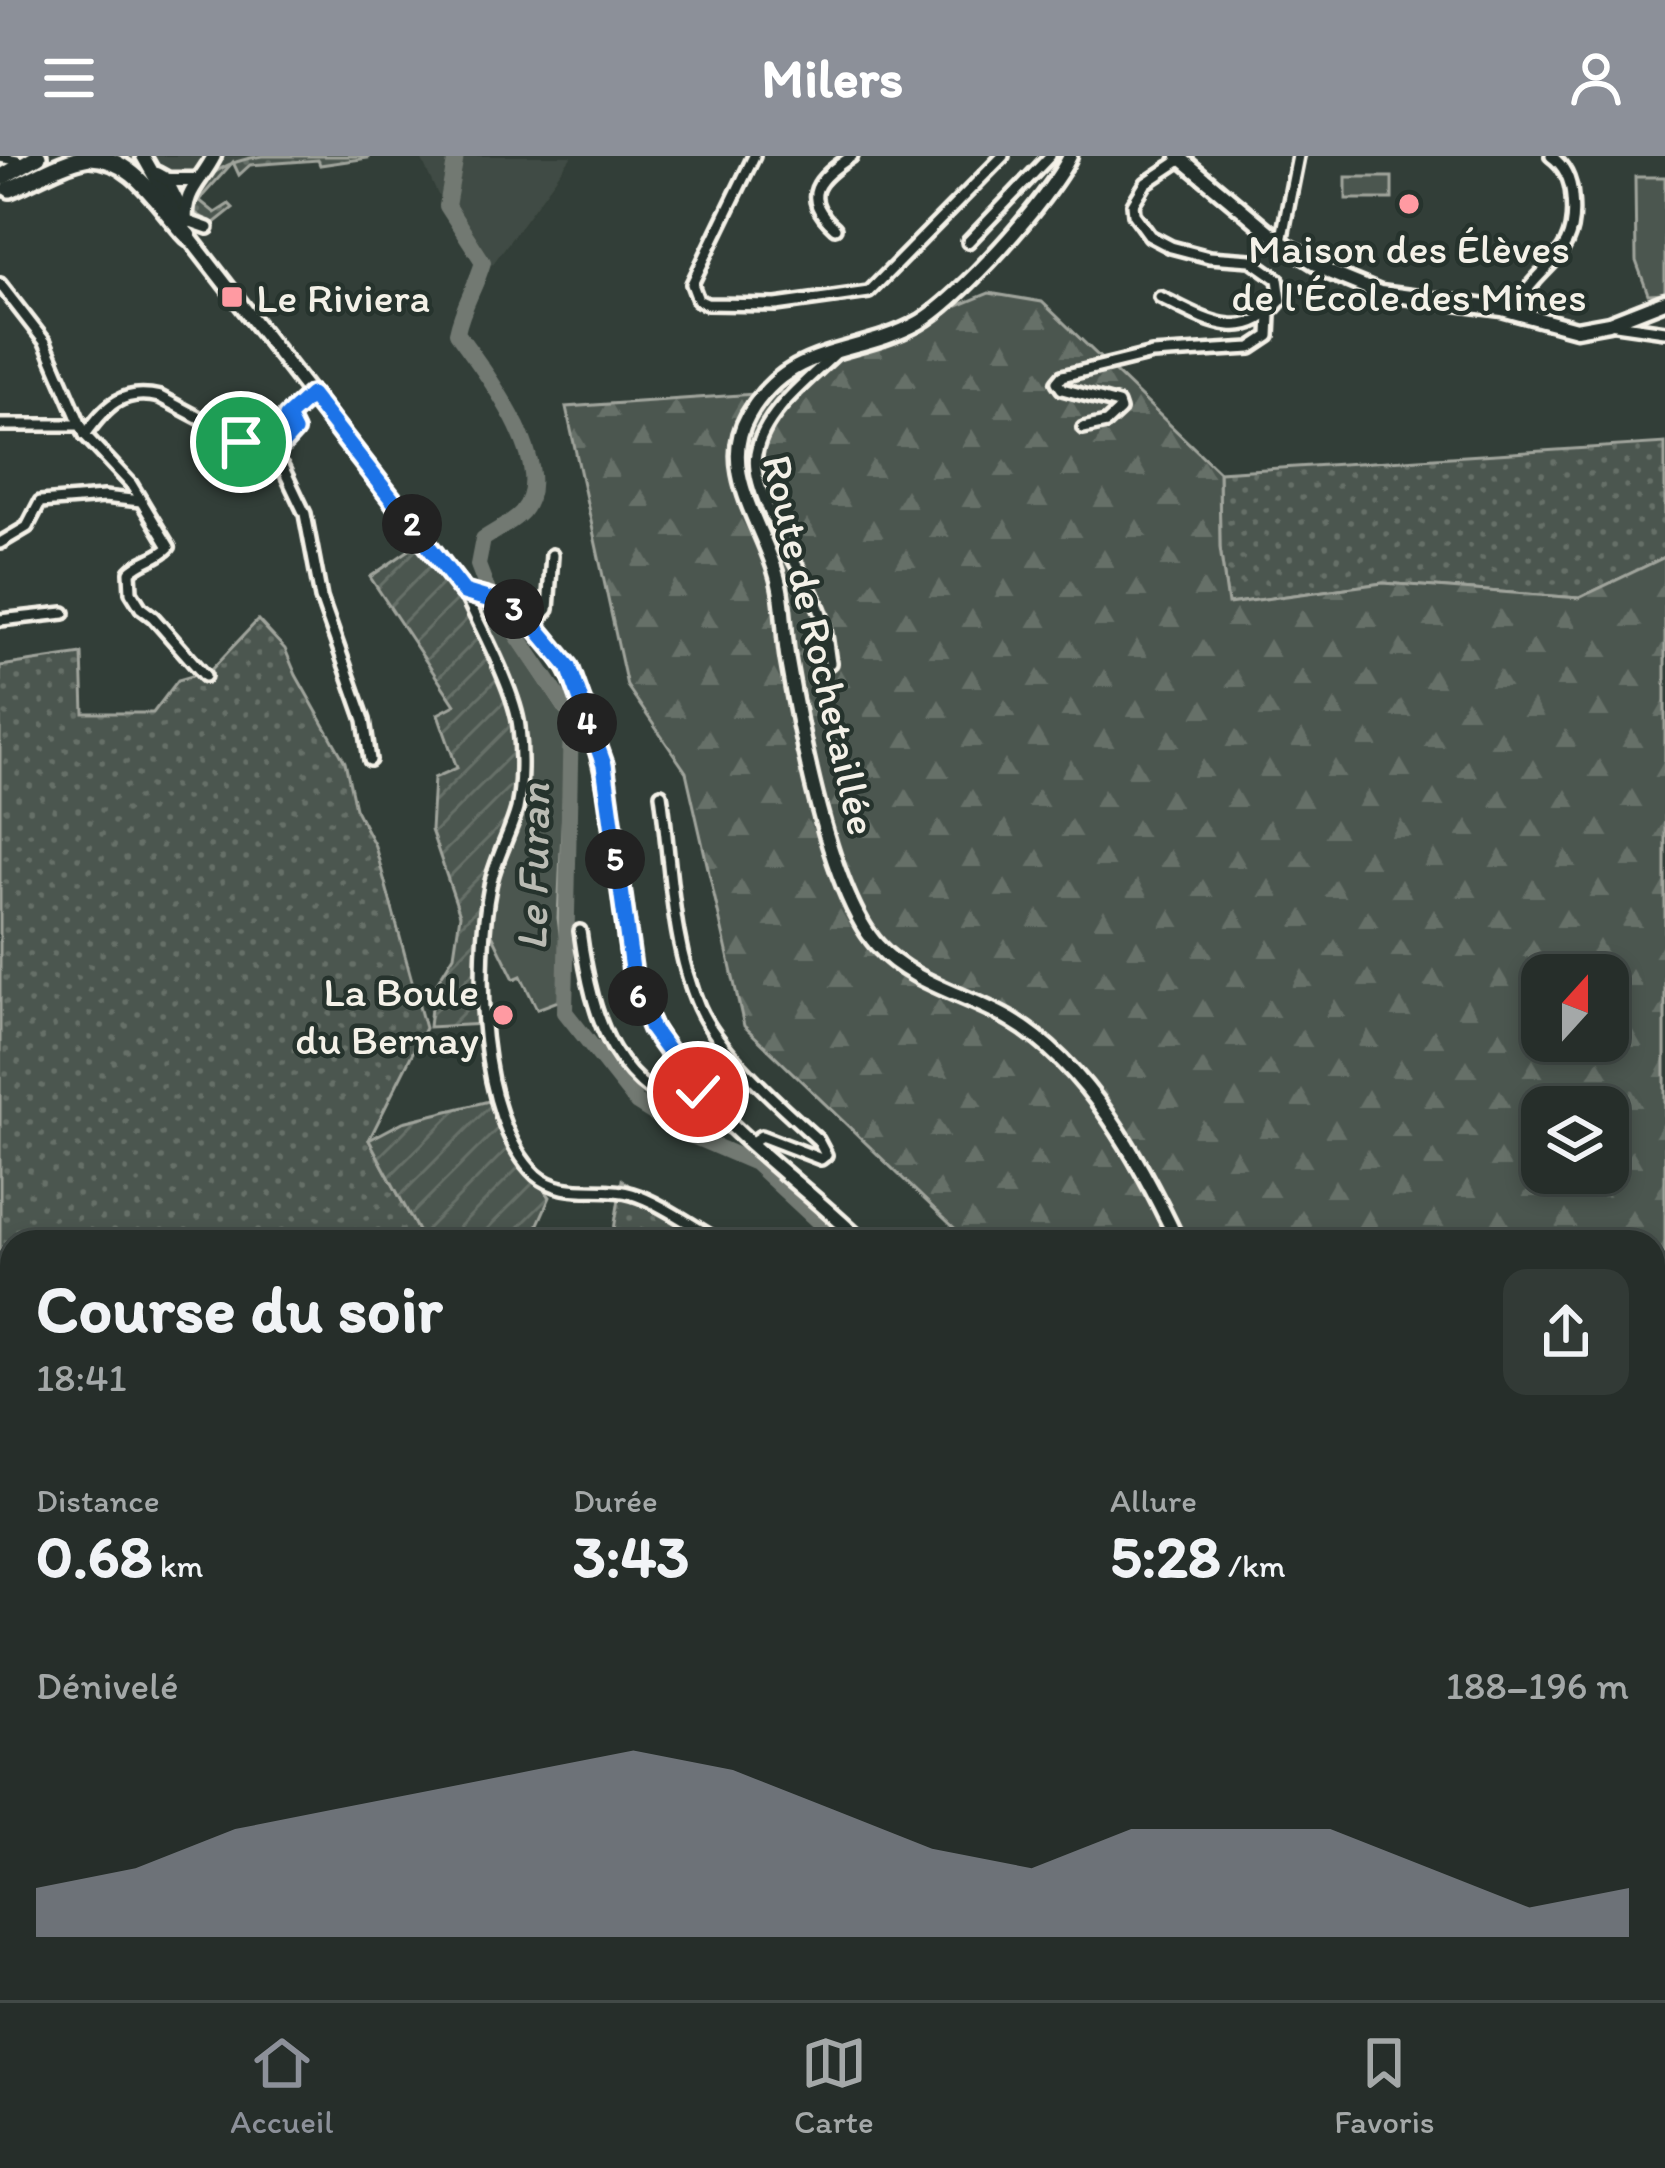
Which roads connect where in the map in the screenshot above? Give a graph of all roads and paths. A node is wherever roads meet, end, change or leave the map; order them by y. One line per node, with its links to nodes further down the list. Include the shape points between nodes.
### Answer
1 (38, 156): 17 (highway)
2 (64, 156): 17 (highway)
3 (214, 156): 16 (street)
4 (754, 156): 6 (street, via 692,284 707,304 776,305 869,292)
5 (852, 156): 20 (street, via 813,202)
6 (1003, 156)
7 (1050, 156): 21 (street)
8 (1070, 156): 30 (street, Route de Rochetaillée, via 1030,215 944,304 918,323)
9 (1298, 156): 22 (street)
10 (1551, 156): 26 (street, via 1572,193 1571,238)
11 (87, 157): 17 (highway); 18 (highway, via 119,161)
12 (14, 158): 17 (highway)
13 (1180, 158): 22 (street); 27 (street, via 1146,183 1134,214 1159,242 1266,268 1282,290)
14 (147, 163): 15 (street); 18 (street)
15 (168, 180): 16 (street); 18 (street)
16 (196, 180): 18 (street)
17 (2, 183)
18 (186, 223): 19 (street); 31 (street)
19 (208, 228)
20 (835, 228)
21 (968, 242)
22 (1281, 242): 26 (street, via 1380,293)
23 (0, 284): 34 (street, via 45,342)
24 (1160, 297): 27 (street, via 1223,326)
25 (1665, 301): 28 (street)
26 (1516, 311): 28 (street, via 1576,329)
27 (1270, 314): 33 (street, via 1269,336 1251,348 1152,354 1063,376 1062,389 1118,404 1106,423)
28 (1609, 323): 29 (street)
29 (1665, 331)
30 (843, 347): 43 (street, via 775,415 756,452 781,535 821,611); 52 (street, Route de Rochetaillée, via 803,361 776,382 746,418 737,459 778,580 808,765 844,886 857,917 902,967 1010,1020 1072,1075 1128,1144)
31 (311, 395): 35 (street, via 287,417 294,431); 39 (street)
32 (0, 425): 34 (street)
33 (1084, 428)
34 (83, 430): 35 (street, via 111,402 142,392); 36 (street)
35 (271, 456): 45 (street, via 305,514)
36 (141, 501): 37 (street, via 40,502 27,527); 44 (street, via 169,548 130,572 131,592)
37 (0, 543)
38 (552, 556): 42 (street, via 548,609)
39 (464, 592): 42 (street, via 498,600); 50 (street, via 519,722 517,807 490,882 484,929 494,1098 514,1147 548,1183 633,1194)
40 (64, 613): 41 (street)
41 (0, 620)
42 (534, 625): 48 (street, via 569,667 604,765 626,943 644,1011 676,1066)
43 (830, 663)
44 (205, 676)
45 (370, 760)
46 (662, 794): 49 (street, via 681,941 701,1012 826,1155 811,1158 761,1136)
47 (580, 931): 48 (street, via 597,1018 619,1063 685,1113 711,1122)
48 (723, 1117): 49 (street)
49 (752, 1142): 51 (street)
50 (699, 1230)
51 (849, 1230)
52 (1172, 1230)

